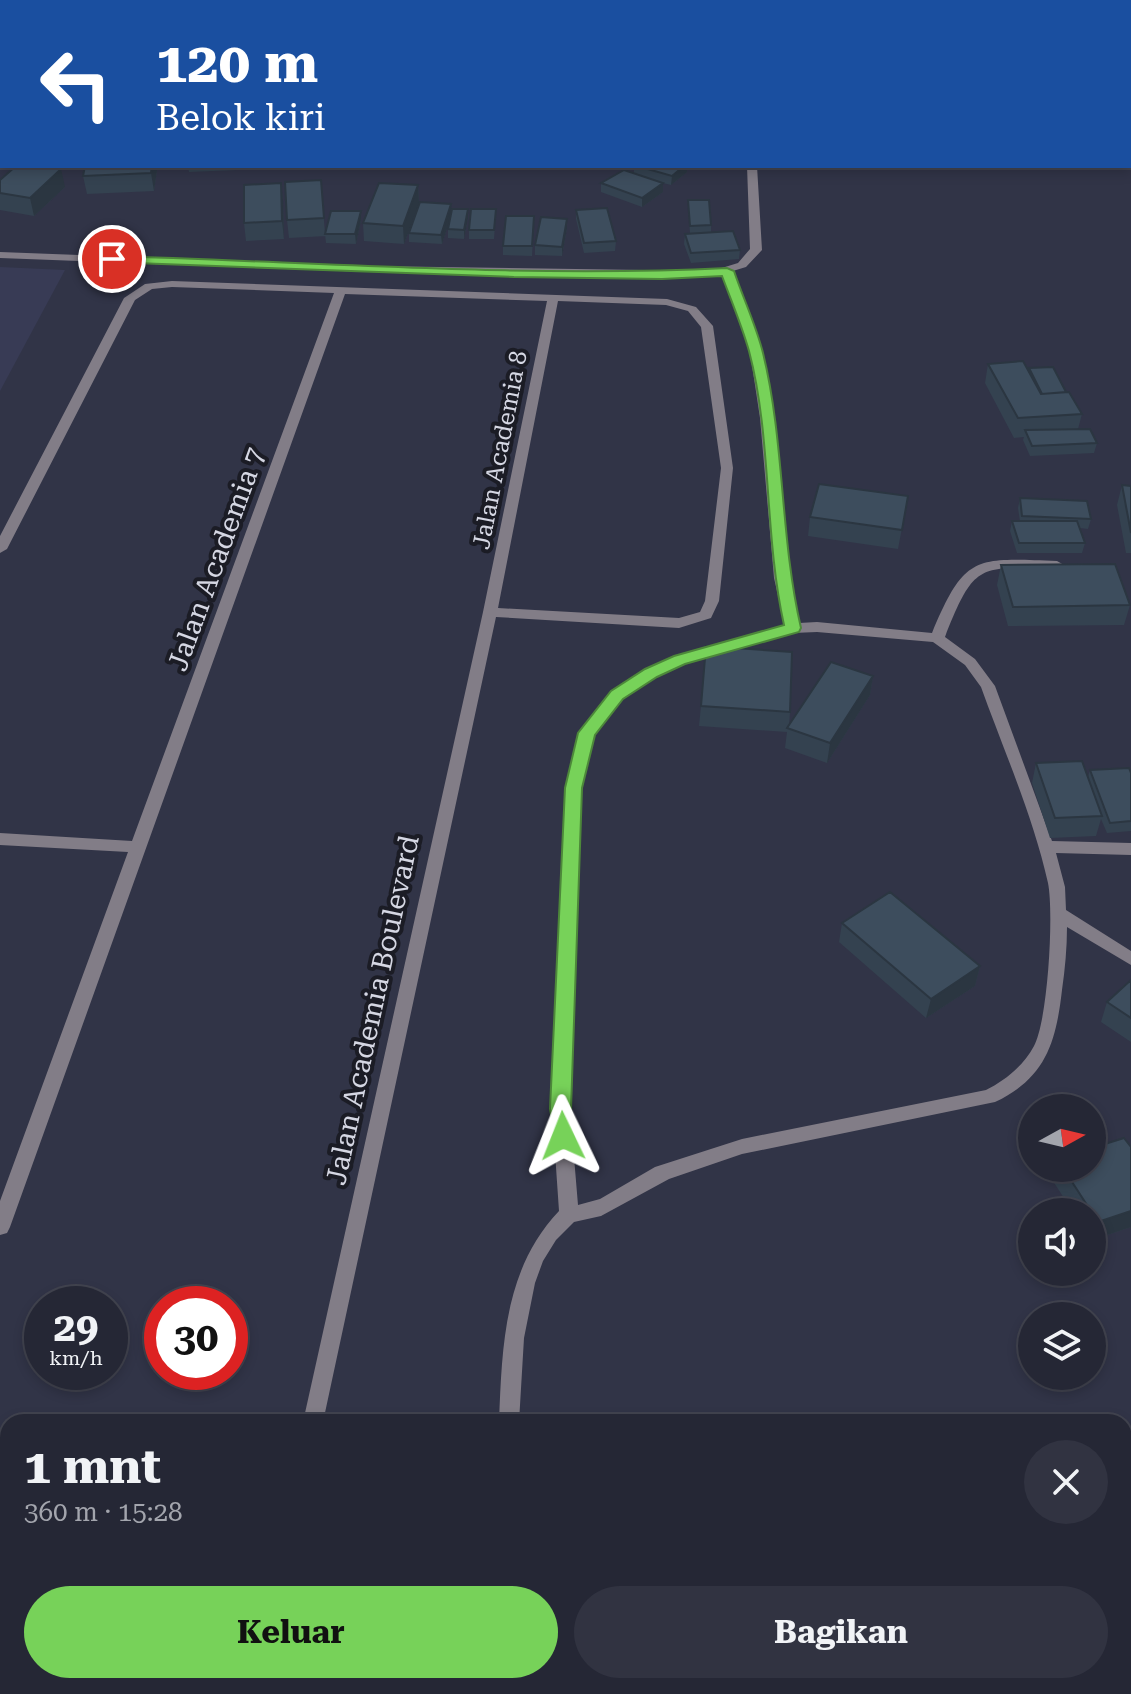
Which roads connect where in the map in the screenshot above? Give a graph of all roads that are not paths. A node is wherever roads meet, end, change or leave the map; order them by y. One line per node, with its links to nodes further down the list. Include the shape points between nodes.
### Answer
1 (752, 168): 3 (street, via 756,250)
2 (0, 255): 3 (street, via 485,272)
3 (727, 271): 9 (street, via 756,352 781,578)
4 (341, 289): 5 (street); 6 (street, via 172,284 149,286 130,298); 12 (street, Jalan Academia 7)
5 (553, 298): 8 (street, Jalan Academia 8); 8 (street, via 667,302 692,309 707,326 727,468 712,601 706,615 679,623)
6 (0, 549)
7 (1066, 566): 10 (street, via 990,564 973,570 959,585)
8 (490, 612): 19 (street, Jalan Academia Boulevard)
9 (793, 628): 10 (street); 17 (street, via 651,673 617,695 587,733 573,788 561,1109)
10 (937, 638): 13 (street, via 970,662 988,686)
11 (0, 839): 12 (street)
12 (140, 847): 18 (street, Jalan Academia 7)
13 (1046, 847): 14 (street); 15 (street)
14 (1131, 849)
15 (1059, 914): 16 (street); 17 (street, via 1049,1030 1041,1051 1010,1087 959,1104 828,1127 697,1160 654,1176 603,1208)
16 (1131, 959)
17 (569, 1214): 20 (street, via 542,1243 529,1269 512,1347)
18 (0, 1227)
19 (315, 1414)
20 (509, 1414)

